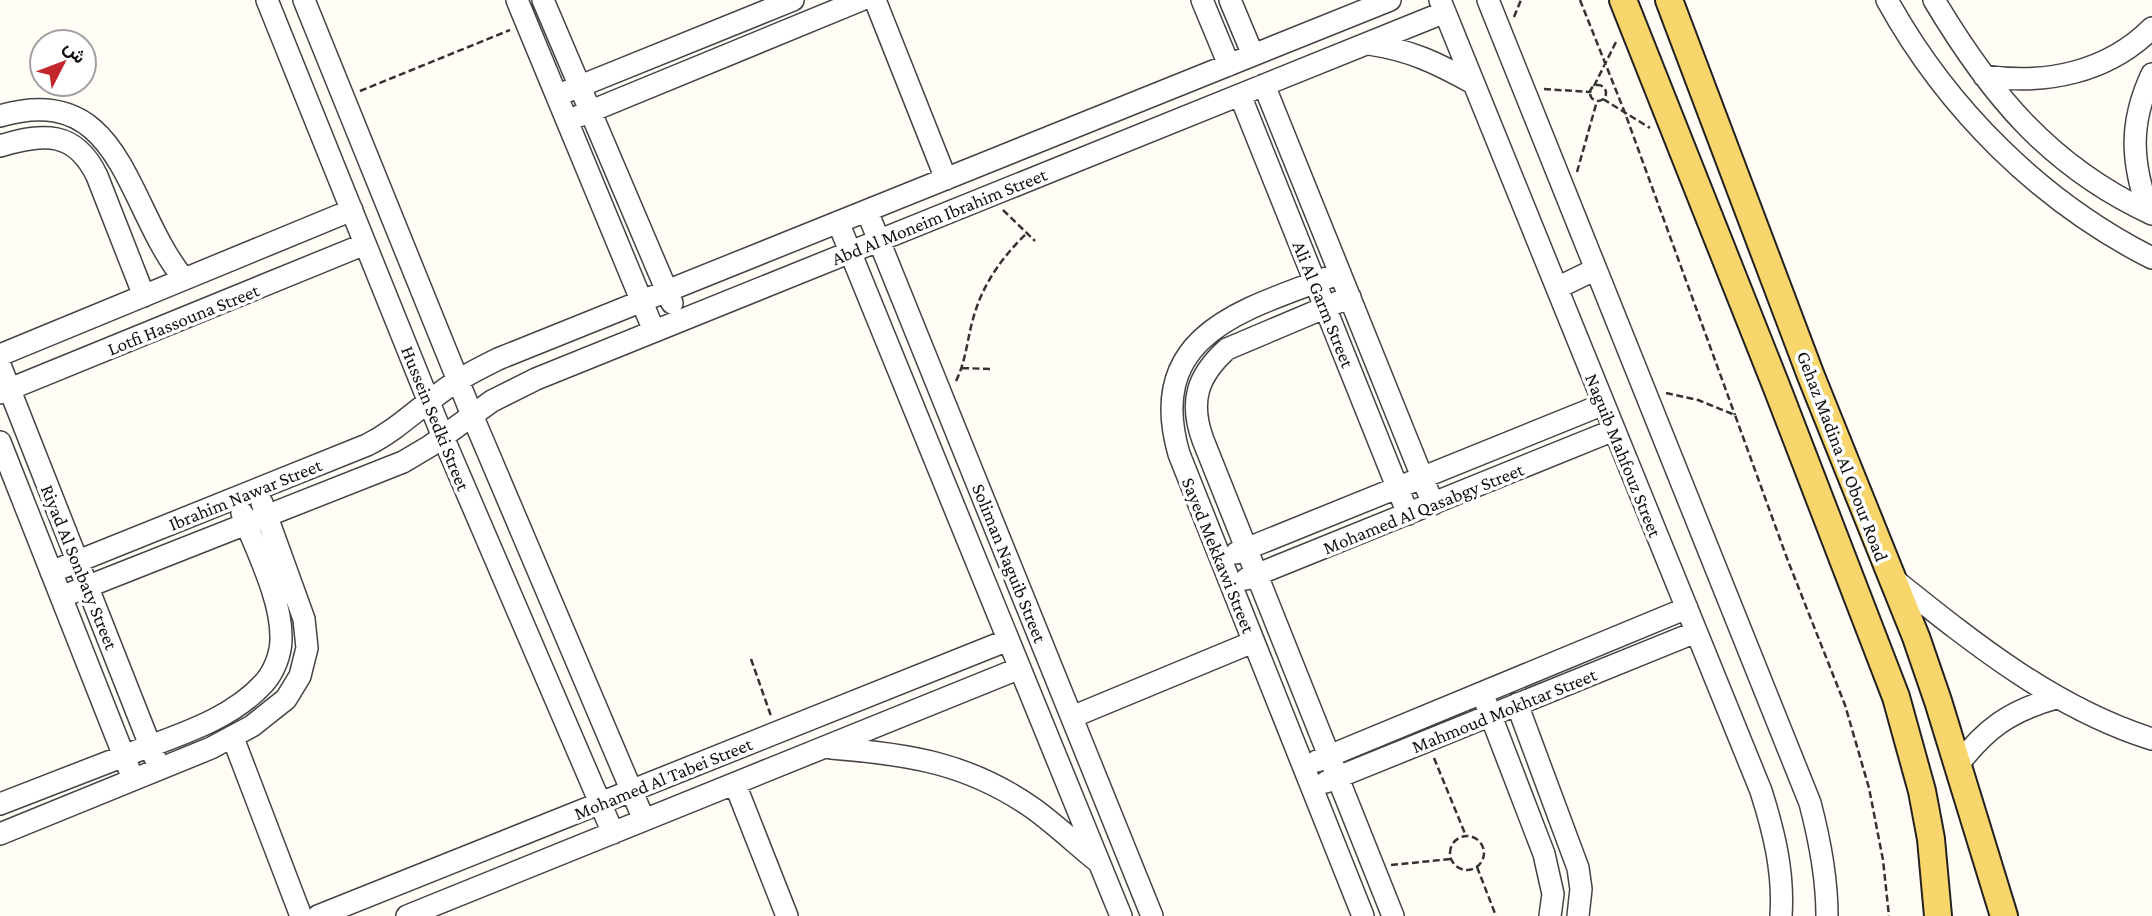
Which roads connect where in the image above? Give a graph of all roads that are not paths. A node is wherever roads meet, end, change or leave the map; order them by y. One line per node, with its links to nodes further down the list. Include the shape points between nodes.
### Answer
1 (253, 0): 19 (street)
2 (267, 0): 19 (street, Hussein Sedki Street)
3 (517, 0): 32 (street)
4 (543, 0): 30 (street)
5 (861, 0): 21 (street)
6 (875, 0): 37 (street)
7 (1202, 0): 25 (street)
8 (1230, 0): 24 (street)
9 (1390, 0): 24 (street, Abd Al Moneim Ibrahim Street)
10 (1488, 0): 46 (street)
11 (1669, 0): 60 (main road, Gehaz Madina Al Obour Road)
12 (1887, 0): 45 (street, via 1926,62 1982,130 2080,215)
13 (1934, 0): 27 (street)
14 (782, 2): 17 (street); 21 (street)
15 (308, 5): 61 (street, Hussein Sedki Street)
16 (1442, 6): 23 (street, Abd Al Moneim Ibrahim Street); 28 (street, Naguib Mahfouz Street)
17 (748, 8): 22 (street); 30 (street)
18 (1626, 8): 62 (main road, Gehaz Madina Al Obour Road)
19 (277, 24): 38 (street, Hussein Sedki Street)
20 (2152, 28): 27 (street, via 2125,50 2081,71 2033,80)
21 (787, 31): 22 (street)
22 (761, 41): 33 (street)
23 (1367, 43): 28 (street, via 1411,52); 29 (street, Abd Al Moneim Ibrahim Street)
24 (1253, 55): 25 (street, Abd Al Moneim Ibrahim Street)
25 (1229, 65): 37 (street, Abd Al Moneim Ibrahim Street)
26 (2152, 74): 40 (street, via 2141,99 2134,156)
27 (1984, 76): 40 (street, via 2064,161 2100,187)
28 (1474, 83): 50 (street, Naguib Mahfouz Street)
29 (1264, 85): 31 (street, Abd Al Moneim Ibrahim Street); 47 (street, Ali Al Garm Street)
30 (580, 86): 32 (street); 33 (street)
31 (1240, 94): 42 (street, Abd Al Moneim Ibrahim Street); 49 (street, Ali Al Garm Street)
32 (556, 96): 35 (street)
33 (591, 111): 35 (street); 51 (street)
34 (0, 116): 48 (street, via 45,108 89,124 110,147 162,248)
35 (567, 121): 54 (street)
36 (0, 146): 52 (street, via 38,136 61,140 80,151 97,176)
37 (946, 179): 39 (street, Abd Al Moneim Ibrahim Street)
38 (352, 210): 43 (street, Hussein Sedki Street); 48 (street, Lotfi Hassouna Street)
39 (867, 211): 41 (street, Abd Al Moneim Ibrahim Street); 42 (street, Soliman Naguib Street)
40 (2150, 213)
41 (838, 222): 44 (street, Soliman Naguib Street); 51 (street, Abd Al Moneim Ibrahim Street)
42 (879, 240): 44 (street, Abd Al Moneim Ibrahim Street); 88 (street, Soliman Naguib Street)
43 (365, 244): 63 (street, Lotfi Hassouna Street); 64 (street, Hussein Sedki Street)
44 (850, 252): 56 (street, Abd Al Moneim Ibrahim Street); 89 (street, Soliman Naguib Street)
45 (2152, 258)
46 (1595, 269): 50 (street); 134 (street, via 1810,803 1822,847)
47 (1340, 273): 49 (street, Sayed Mekkawi Street); 53 (street, Ali Al Garm Street)
48 (184, 279): 52 (street, Lotfi Hassouna Street)
49 (1315, 283): 55 (street, Ali Al Garm Street); 79 (street, Sayed Mekkawi Street, via 1218,324 1184,360 1175,382 1172,430)
50 (1557, 288): 65 (street, Naguib Mahfouz Street)
51 (667, 291): 54 (street, Abd Al Moneim Ibrahim Street); 56 (street)
52 (144, 296): 58 (street, Lotfi Hassouna Street)
53 (1350, 297): 55 (street, Sayed Mekkawi Street); 70 (street, Ali Al Garm Street)
54 (642, 302): 57 (street); 61 (street, Abd Al Moneim Ibrahim Street, via 498,359)
55 (1325, 307): 71 (street, Ali Al Garm Street); 78 (street, Sayed Mekkawi Street, via 1227,349 1202,380 1198,425)
56 (680, 321): 57 (street, Abd Al Moneim Ibrahim Street)
57 (654, 331): 66 (street, Abd Al Moneim Ibrahim Street, via 514,390)
58 (0, 355)
59 (0, 365): 63 (street, Riyad Al Sonbaty Street)
60 (1811, 376): 62 (main road); 83 (main road, Gehaz Madina Al Obour Road)
61 (458, 381): 64 (street, Abd Al Moneim Ibrahim Street); 66 (street, Hussein Sedki Street)
62 (1777, 388): 135 (main road, Gehaz Madina Al Obour Road, via 1896,697 1931,839)
63 (5, 391): 80 (street, Riyad Al Sonbaty Street)
64 (429, 401): 68 (street, Hussein Sedki Street); 72 (street, Ibrahim Nawar Street, via 400,426 367,445)
65 (1604, 404): 67 (street, Naguib Mahfouz Street); 70 (street, Mohamed Al Qasabgy Street)
66 (472, 415): 68 (street, Abd Al Moneim Ibrahim Street); 113 (street, Hussein Sedki Street)
67 (1614, 430): 74 (street, Mohamed Al Qasabgy Street); 87 (street, Naguib Mahfouz Street)
68 (443, 437): 76 (street, Ibrahim Nawar Street, via 402,462); 114 (street, Hussein Sedki Street)
69 (0, 442): 81 (street, Riyad Al Sonbaty Street)
70 (1422, 477): 71 (street, Mohamed Al Qasabgy Street); 74 (street, Ali Al Garm Street)
71 (1398, 487): 75 (street, Ali Al Garm Street); 78 (street, Mohamed Al Qasabgy Street)
72 (258, 489): 73 (street, Ibrahim Nawar Street); 76 (street)
73 (236, 498): 77 (street); 80 (street, Ibrahim Nawar Street)
74 (1433, 504): 75 (street, Mohamed Al Qasabgy Street)
75 (1408, 513): 82 (street, Mohamed Al Qasabgy Street)
76 (267, 515): 77 (street, Ibrahim Nawar Street); 100 (street, via 302,610 307,648 300,676 286,699)
77 (246, 524): 85 (street, Ibrahim Nawar Street); 102 (street, via 280,620 276,662 265,681 235,706)
78 (1247, 548): 79 (street, Mohamed Al Qasabgy Street); 82 (street, Sayed Mekkawi Street)
79 (1220, 559): 84 (street, Sayed Mekkawi Street)
80 (78, 561): 81 (street, Ibrahim Nawar Street); 85 (street, Riyad Al Sonbaty Street)
81 (51, 572): 86 (street, Riyad Al Sonbaty Street)
82 (1257, 575): 84 (street, Mohamed Al Qasabgy Street); 96 (street, Sayed Mekkawi Street)
83 (1890, 575): 94 (street, via 1943,619); 106 (main road, Gehaz Madina Al Obour Road, via 1916,637)
84 (1231, 586): 91 (street, Sayed Mekkawi Street)
85 (88, 587): 86 (street, Ibrahim Nawar Street); 102 (street, Riyad Al Sonbaty Street)
86 (61, 597): 104 (street, Riyad Al Sonbaty Street)
87 (1687, 608): 90 (street, Naguib Mahfouz Street); 93 (street, Mahmoud Mokhtar Street)
88 (1029, 611): 89 (street, Mohamed Al Tabei Street); 98 (street, Soliman Naguib Street)
89 (1005, 631): 92 (street, Soliman Naguib Street); 113 (street, Mohamed Al Tabei Street, via 776,733)
90 (1696, 632): 95 (street, Mahmoud Mokhtar Street); 133 (street, Naguib Mahfouz Street, via 1777,842)
91 (1253, 642): 98 (street); 99 (street, Sayed Mekkawi Street)
92 (1020, 668): 103 (street, Mohamed Al Tabei Street); 121 (street, Soliman Naguib Street)
93 (1482, 693): 97 (street); 105 (street, Mahmoud Mokhtar Street)
94 (2056, 698): 101 (street); 106 (street, via 2026,706 1999,722)
95 (1517, 704): 97 (street, Mahmoud Mokhtar Street); 132 (street, via 1578,868)
96 (1310, 709): 99 (street); 105 (street, Sayed Mekkawi Street)
97 (1490, 715): 109 (street, Mahmoud Mokhtar Street); 131 (street, via 1550,874)
98 (1072, 717): 130 (street, Soliman Naguib Street)
99 (1284, 720): 107 (street, Sayed Mekkawi Street)
100 (233, 737): 108 (street); 126 (street)
101 (2152, 739)
102 (150, 745): 104 (street); 108 (street, Riyad Al Sonbaty Street)
103 (825, 747): 111 (street, Mohamed Al Tabei Street); 121 (street, via 893,753 967,772 1034,810)
104 (124, 755): 110 (street, Riyad Al Sonbaty Street); 115 (street)
105 (1329, 756): 107 (street, Mahmoud Mokhtar Street); 109 (street, Sayed Mekkawi Street)
106 (1957, 766): 136 (main road, Gehaz Madina Al Obour Road)
107 (1303, 767): 112 (street, Sayed Mekkawi Street)
108 (160, 769): 110 (street)
109 (1337, 777): 112 (street, Mahmoud Mokhtar Street); 117 (street, Sayed Mekkawi Street)
110 (133, 780): 119 (street)
111 (735, 784): 116 (street, Mohamed Al Tabei Street); 128 (street)
112 (1311, 788): 120 (street, Sayed Mekkawi Street)
113 (631, 790): 114 (street, Mohamed Al Tabei Street); 116 (street, Hussein Sedki Street)
114 (600, 803): 118 (street, Hussein Sedki Street); 127 (street, Mohamed Al Tabei Street)
115 (0, 804)
116 (644, 820): 118 (street, Mohamed Al Tabei Street)
117 (1357, 826): 120 (street); 122 (street, Sayed Mekkawi Street)
118 (612, 833): 123 (street, Mohamed Al Tabei Street)
119 (0, 834)
120 (1331, 838): 124 (street, Sayed Mekkawi Street)
121 (1099, 863): 129 (street, Soliman Naguib Street)
122 (1389, 907): 124 (street)
123 (440, 910): 125 (street, Mohamed Al Tabei Street)
124 (1361, 912)
125 (412, 915)
126 (301, 916)
127 (318, 916)
128 (787, 916)
129 (1121, 916)
130 (1152, 916)
131 (1550, 916)
132 (1578, 916)
133 (1781, 916)
134 (1827, 916)
135 (1938, 916)
136 (2004, 916)

